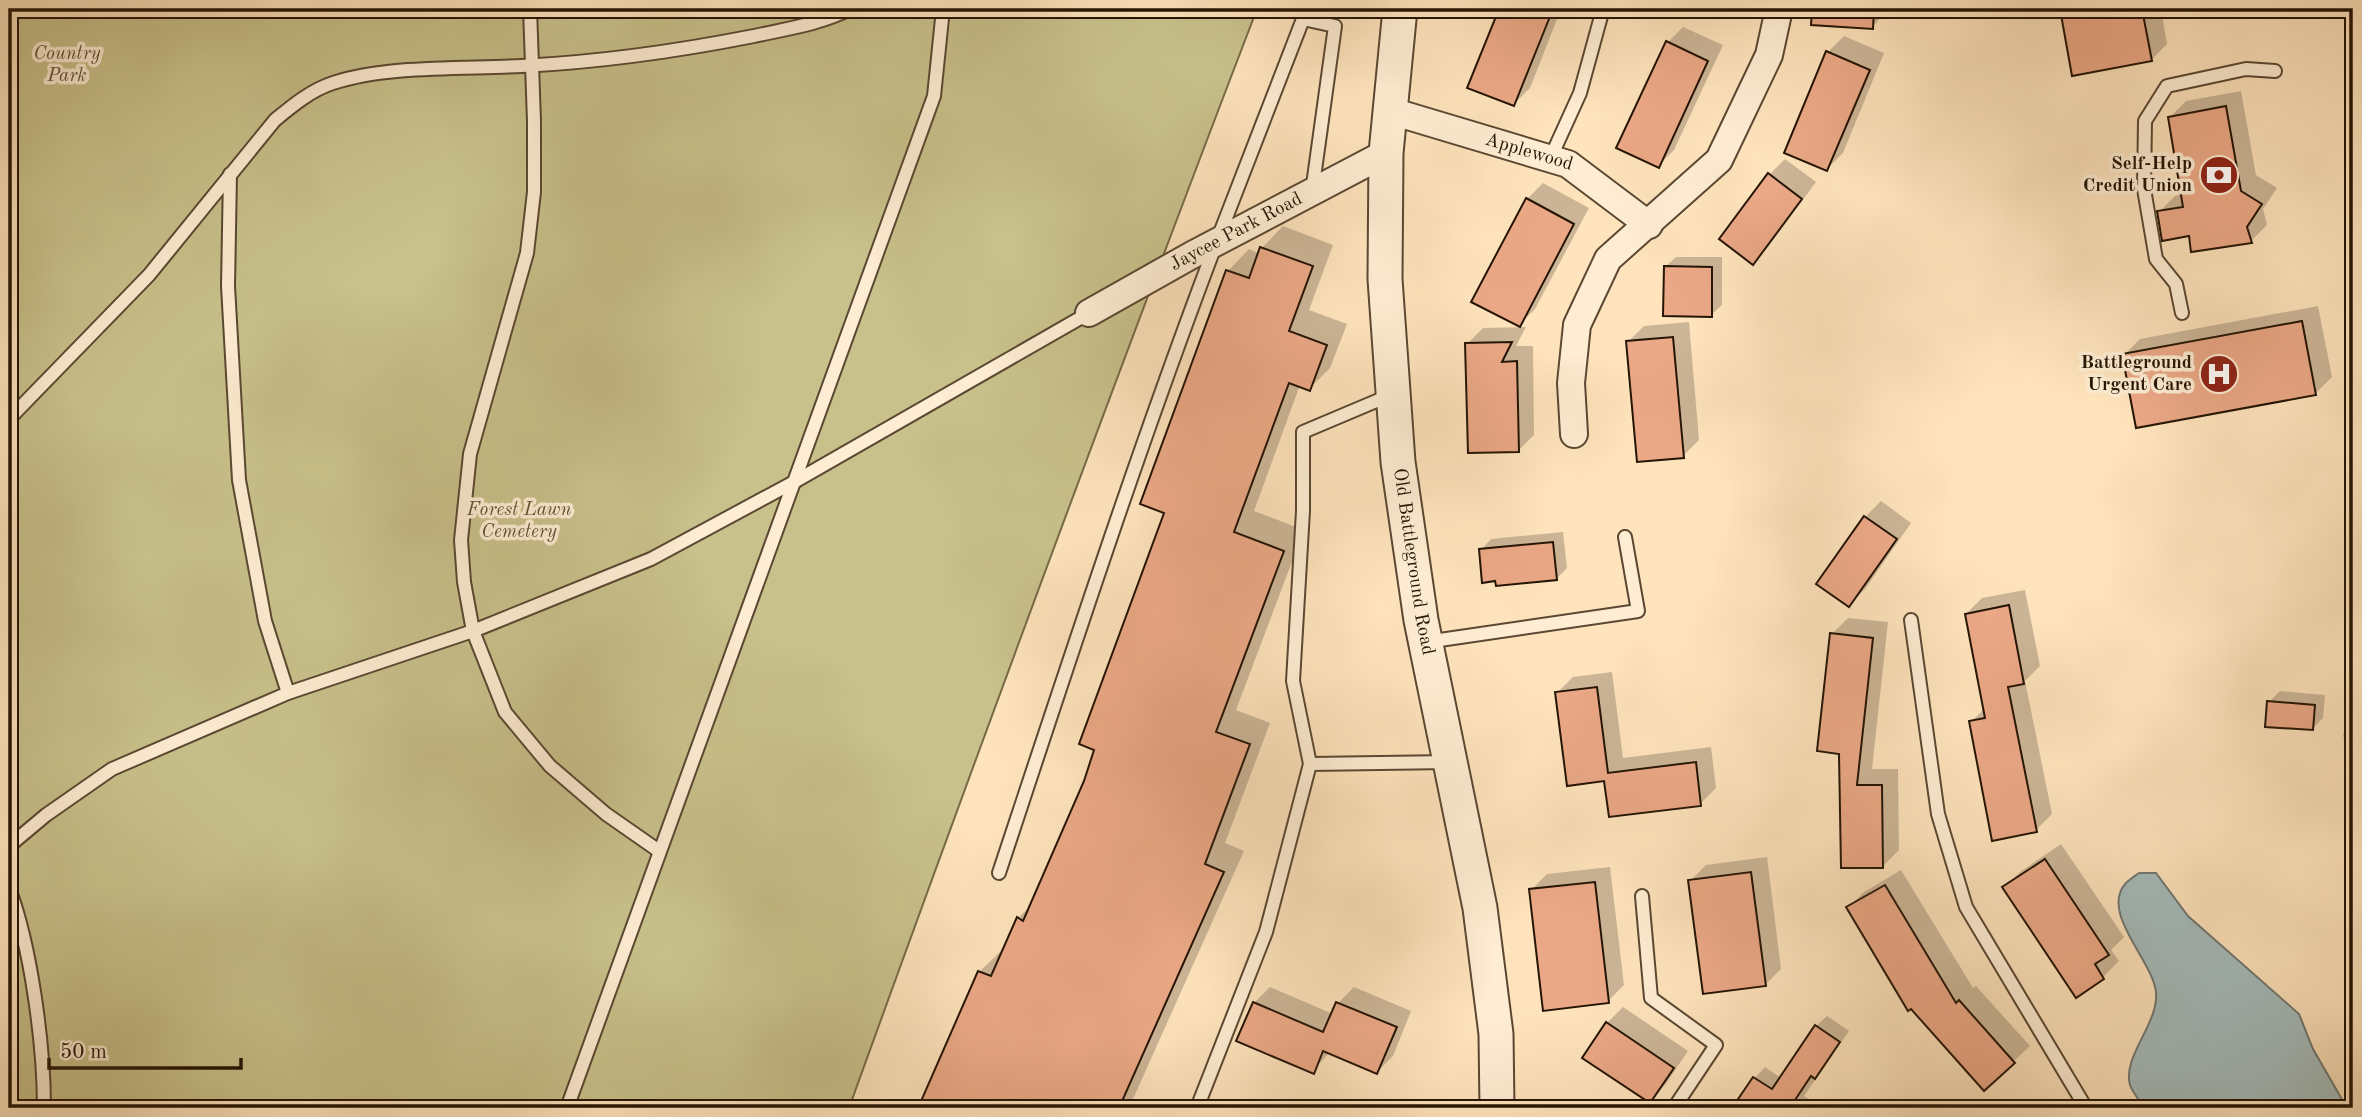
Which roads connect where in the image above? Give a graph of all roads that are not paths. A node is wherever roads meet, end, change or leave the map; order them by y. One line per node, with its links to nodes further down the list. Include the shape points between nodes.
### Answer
1 (530, 9): 7 (lane)
2 (850, 9): 7 (lane, via 792,28 681,50)
3 (943, 9): 21 (lane, via 934,96)
4 (1400, 9): 9 (street, Old Battleground Road)
5 (1603, 9): 11 (lane, via 1580,93)
6 (1779, 9): 14 (street, via 1769,55 1718,160)
7 (532, 65): 12 (lane, via 376,73 331,83 300,99 275,120); 24 (lane, via 534,192 527,253 470,454 461,540)
8 (2275, 71): 17 (lane, via 2246,69 2167,86 2145,121 2144,189 2156,260 2176,284)
9 (1391, 111): 10 (street, Old Battleground Road); 11 (street, Applewood)
10 (1386, 153): 13 (street, Jaycee Park Road); 18 (street, Old Battleground Road, via 1385,278)
11 (1550, 159): 14 (street, Applewood, via 1567,164)
12 (230, 173): 19 (lane, via 149,275); 26 (lane, via 228,286 239,480 265,621)
13 (1312, 193): 15 (street, Jaycee Park Road); 15 (lane, via 1335,26 1303,19)
14 (1649, 225): 20 (street, via 1608,259 1577,325 1571,383)
15 (1217, 242): 16 (street, Jaycee Park Road); 31 (lane, via 1105,555)
16 (1089, 313): 21 (lane)
17 (2182, 313)
18 (1393, 394): 25 (street, Old Battleground Road, via 1398,462); 28 (lane, via 1303,432 1293,681)
19 (9, 419)
20 (1574, 433)
21 (794, 482): 24 (lane, via 651,559); 30 (lane)
22 (1625, 537): 25 (lane, via 1638,611)
23 (1911, 620): 39 (lane, via 1938,814 1966,907)
24 (473, 631): 26 (lane); 30 (lane, via 505,712 550,766)
25 (1426, 642): 27 (street, Old Battleground Road)
26 (288, 693): 29 (lane, via 112,769)
27 (1450, 762): 28 (lane); 37 (street, Old Battleground Road, via 1480,908 1496,1034)
28 (1310, 764): 36 (lane, via 1266,932)
29 (9, 846)
30 (659, 851): 35 (lane)
31 (999, 873)
32 (9, 888): 34 (lane, via 33,992)
33 (1643, 896): 38 (lane, via 1651,998 1716,1045)
34 (44, 1108)
35 (566, 1108)
36 (1197, 1108)
37 (1497, 1108)
38 (1674, 1108)
39 (2086, 1108)

